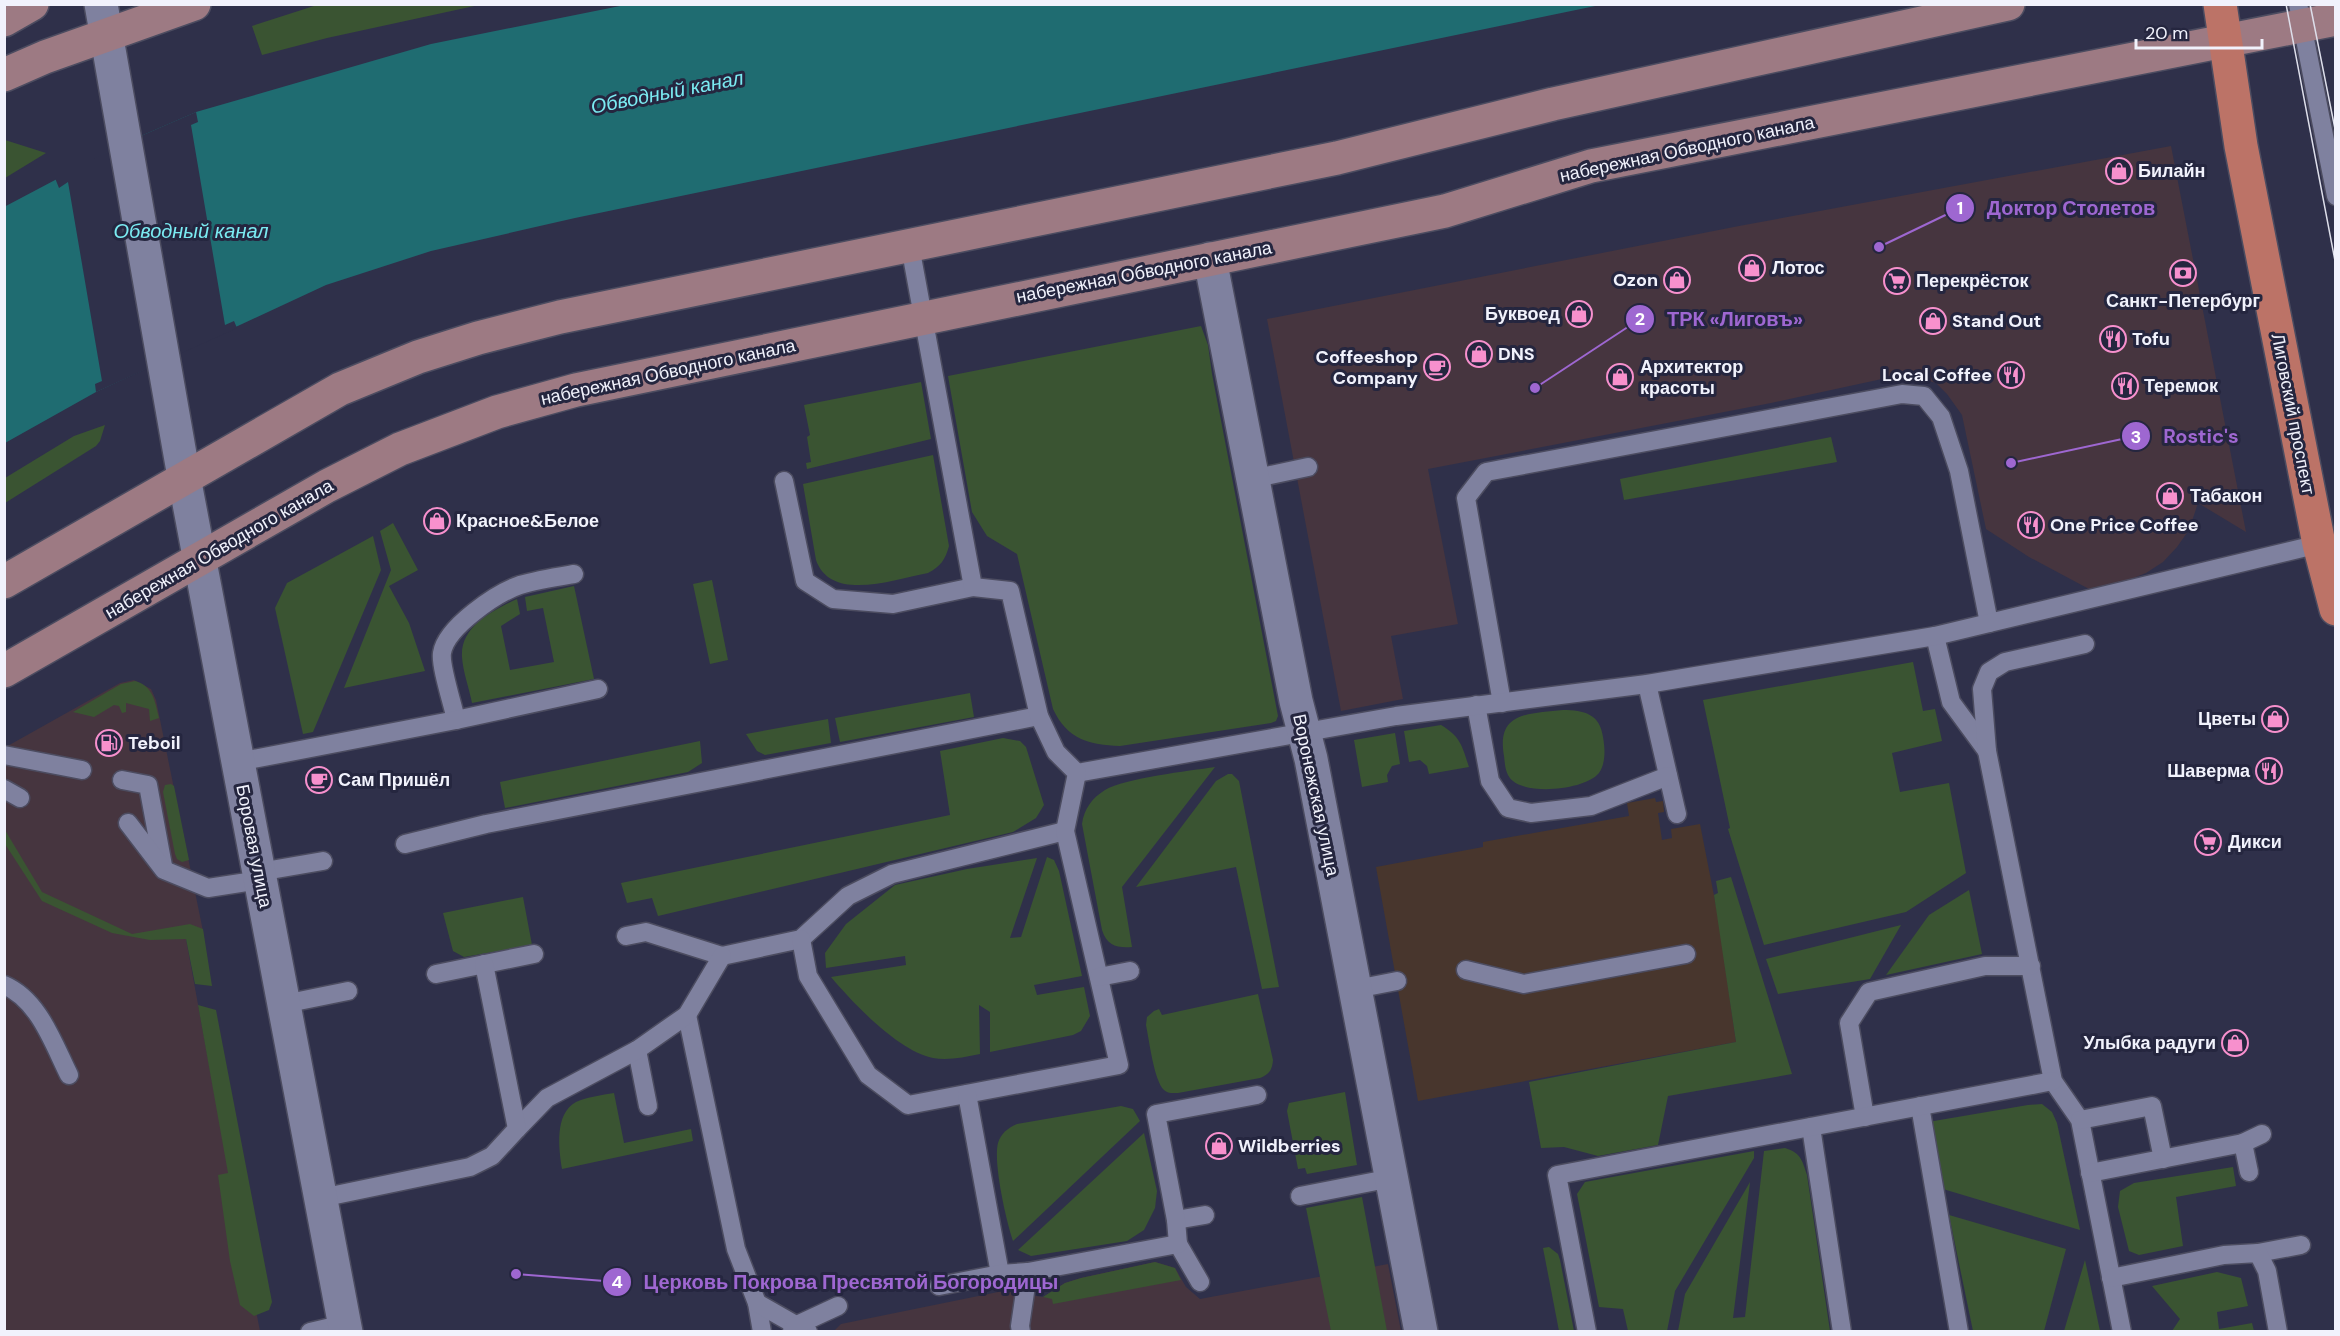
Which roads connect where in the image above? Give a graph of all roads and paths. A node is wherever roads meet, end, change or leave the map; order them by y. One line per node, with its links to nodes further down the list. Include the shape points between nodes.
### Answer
1 (32, 4): 8 (main road)
2 (194, 4): 9 (main road)
3 (2008, 4): 13 (main road, via 1553,104 1337,158)
4 (2220, 4): 10 (main road, Лиговский проспект)
5 (2273, 4): 6 (main road)
6 (2305, 11): 7 (main road, набережная Обводного канала); 10 (main road, набережная Обводного канала); 12 (lane)
7 (2336, 19)
8 (4, 20)
9 (104, 20): 11 (main road, via 45,57); 17 (street, Боровая улица)
10 (2225, 40): 14 (main road, набережная Обводного канала, via 1591,166 1445,211); 20 (main road, Лиговский проспект, via 2241,146)
11 (4, 75)
12 (2336, 196)
13 (910, 246): 15 (lane); 17 (main road, via 560,317 418,357 340,389)
14 (1210, 259): 15 (main road, набережная Обводного канала); 18 (street, Воронежская улица)
15 (924, 317): 21 (main road, набережная Обводного канала, via 576,390 497,412 400,449); 24 (lane)
16 (1308, 467): 18 (lane)
17 (184, 477): 21 (street, Боровая улица); 23 (main road)
18 (1252, 479): 36 (street, Воронежская улица)
19 (784, 481): 24 (lane, via 806,580 833,599 893,604)
20 (2319, 544): 25 (main road, Лиговский проспект); 26 (lane)
21 (199, 560): 29 (main road, набережная Обводного канала); 39 (street, Боровая улица)
22 (574, 574): 35 (lane, via 519,586 478,609 445,641 441,655)
23 (4, 582)
24 (973, 587): 34 (lane, via 1010,591)
25 (2336, 609)
26 (1989, 623): 27 (lane); 32 (lane, via 1959,471 1941,417 1924,396 1902,394 1486,472 1466,498)
27 (1935, 636): 30 (lane); 37 (lane, via 1950,702)
28 (2085, 644): 37 (lane, via 2005,662 1989,672 1982,690)
29 (4, 671)
30 (1647, 684): 32 (lane); 42 (lane)
31 (598, 689): 35 (lane)
32 (1502, 703): 33 (lane)
33 (1476, 705): 36 (lane); 42 (lane, via 1490,781 1508,808 1531,813 1591,806)
34 (1038, 716): 41 (lane, via 1056,752); 47 (lane, via 486,824)
35 (456, 720): 39 (lane)
36 (1304, 732): 41 (lane); 64 (street, Воронежская улица)
37 (1987, 751): 57 (lane)
38 (4, 754): 40 (lane)
39 (238, 762): 50 (street, Боровая улица)
40 (82, 770)
41 (1077, 773): 46 (lane)
42 (1668, 776): 44 (lane)
43 (122, 780): 49 (lane, via 148,785)
44 (1677, 814)
45 (128, 824): 49 (lane)
46 (1065, 831): 52 (lane, via 892,874 848,896); 61 (lane)
47 (405, 844)
48 (323, 861): 50 (lane)
49 (164, 870): 50 (lane, via 208,888)
50 (259, 876): 66 (street, Боровая улица)
51 (626, 936): 55 (lane, via 646,932)
52 (801, 939): 55 (lane); 71 (lane, via 808,976 868,1075 908,1105)
53 (534, 954): 56 (lane)
54 (1686, 954): 58 (lane, via 1524,984)
55 (722, 956): 67 (lane)
56 (484, 964): 60 (lane); 78 (lane)
57 (2031, 966): 70 (lane); 75 (lane, via 1985,966 1869,992 1849,1023)
58 (1466, 970)
59 (1130, 971): 61 (lane)
60 (436, 974)
61 (1099, 977): 71 (lane, via 1119,1065)
62 (1397, 981): 64 (lane)
63 (4, 985): 69 (lane, via 31,1005)
64 (1356, 989): 84 (street, Воронежская улица)
65 (348, 991): 66 (lane)
66 (284, 1004): 86 (street, Боровая улица)
67 (687, 1015): 68 (lane); 97 (lane, via 736,1249)
68 (637, 1050): 73 (lane); 78 (lane, via 547,1098)
69 (69, 1075)
70 (2053, 1081): 74 (lane); 76 (lane)
71 (967, 1094): 93 (lane)
72 (1257, 1095): 88 (lane, via 1156,1114)
73 (648, 1106)
74 (1920, 1106): 75 (lane); 107 (lane)
75 (1865, 1117): 77 (lane)
76 (2080, 1120): 81 (lane, via 2152,1106); 83 (lane)
77 (1811, 1127): 105 (lane, via 1557,1175); 106 (lane)
78 (518, 1129): 86 (lane, via 492,1156 470,1167)
79 (2262, 1134): 80 (lane)
80 (2243, 1143): 81 (lane); 82 (lane)
81 (2163, 1159): 83 (lane)
82 (2249, 1172)
83 (2090, 1173): 94 (lane)
84 (1392, 1178): 85 (lane); 104 (street, Воронежская улица)
85 (1300, 1196)
86 (321, 1198): 99 (street, Боровая улица)
87 (1205, 1215): 88 (lane)
88 (1176, 1220): 89 (lane)
89 (1178, 1244): 92 (lane); 95 (lane)
90 (2301, 1245): 91 (lane)
91 (2258, 1253): 94 (lane, via 2224,1255); 109 (lane, via 2267,1271)
92 (1028, 1272): 93 (lane); 103 (lane)
93 (1000, 1274): 96 (lane)
94 (2111, 1278): 108 (lane)
95 (1200, 1282)
96 (939, 1286)
97 (757, 1303): 100 (lane); 102 (lane)
98 (838, 1306): 100 (lane)
99 (345, 1328): 101 (lane)
100 (799, 1329)
101 (310, 1332)
102 (762, 1332)
103 (1022, 1332)
104 (1421, 1332)
105 (1587, 1332)
106 (1842, 1332)
107 (1959, 1332)
108 (2122, 1332)
109 (2278, 1332)

